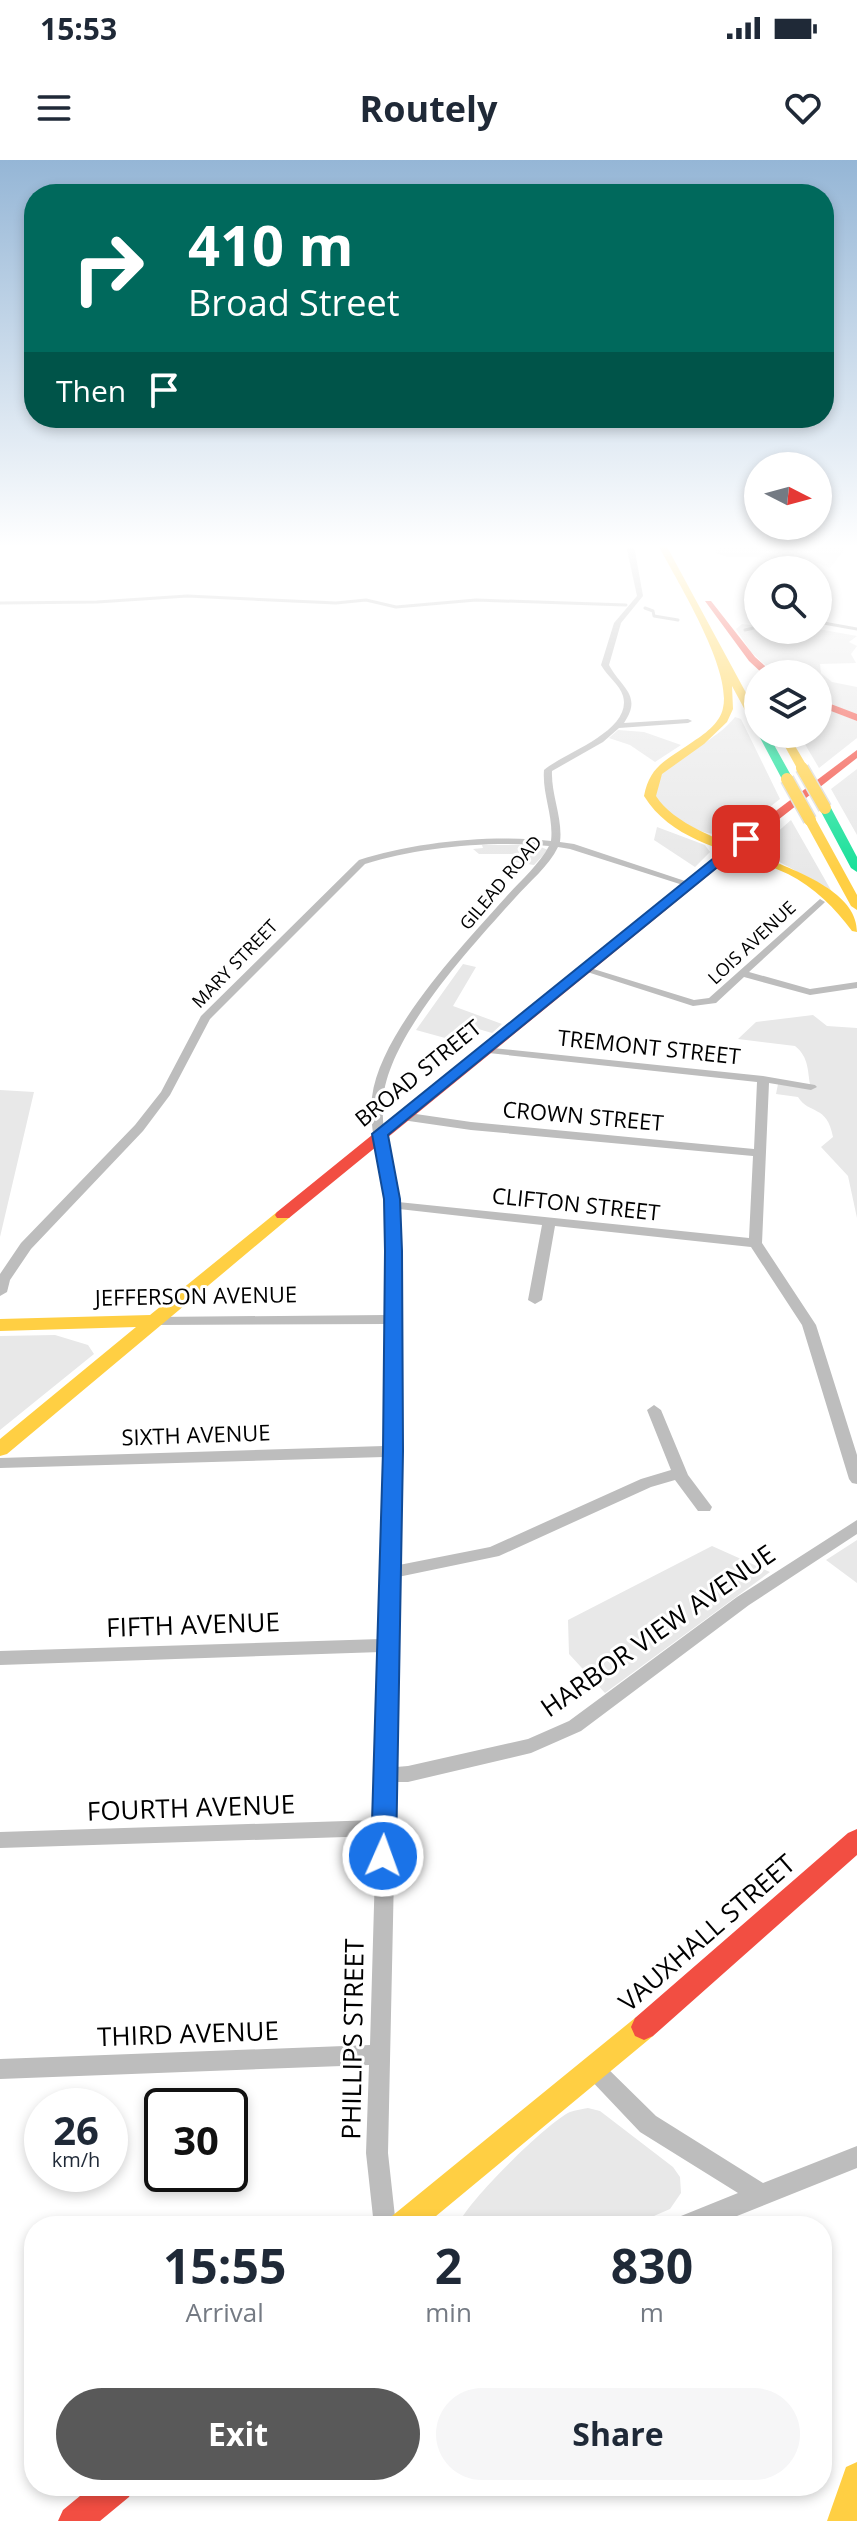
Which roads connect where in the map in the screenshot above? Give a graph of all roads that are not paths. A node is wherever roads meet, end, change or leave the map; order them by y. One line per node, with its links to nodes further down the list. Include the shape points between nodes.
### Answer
1 (608, 655): 8 (street, via 610,677 627,697)
2 (717, 655): 15 (main road, via 730,695 726,720 712,737 659,769 650,799 666,819 689,833)
3 (720, 655): 4 (main road)
4 (744, 700)
5 (832, 708): 6 (main road)
6 (857, 718)
7 (688, 721): 8 (street)
8 (618, 726): 14 (street, GILEAD ROAD, via 548,770)
9 (774, 748): 12 (main road)
10 (787, 748): 12 (main road)
11 (857, 753): 15 (main road, BROAD STREET)
12 (795, 773): 13 (main road, bridge)
13 (817, 814): 16 (main road); 19 (main road)
14 (556, 843): 17 (street, MARY STREET); 28 (street, GILEAD ROAD, via 462,954 393,1052 378,1090); 33 (street, MARY STREET, via 476,843 379,854 362,862 205,1018 166,1093 26,1246)
15 (733, 849): 17 (main road, BROAD STREET); 20 (main road, via 817,886)
16 (857, 868)
17 (689, 884): 21 (main road, BROAD STREET)
18 (820, 902): 22 (street, LOIS AVENUE)
19 (857, 906)
20 (857, 928)
21 (583, 969): 22 (street, LOIS AVENUE, via 703,1004); 24 (main road, BROAD STREET)
22 (744, 974): 23 (street, via 810,992)
23 (857, 985)
24 (483, 1050): 25 (street, TREMONT STREET); 27 (main road, BROAD STREET)
25 (763, 1079): 26 (street, TREMONT STREET); 29 (street)
26 (811, 1087)
27 (402, 1116): 28 (main road, BROAD STREET); 29 (street, CROWN STREET)
28 (380, 1134): 30 (street, PHILLIPS STREET); 36 (main road, BROAD STREET)
29 (761, 1153): 32 (street)
30 (393, 1205): 31 (street, CLIFTON STREET); 35 (street, PHILLIPS STREET)
31 (549, 1221): 32 (street, CLIFTON STREET); 34 (street)
32 (755, 1243): 43 (street, via 809,1325)
33 (0, 1292)
34 (535, 1300)
35 (393, 1319): 36 (street, JEFFERSON AVENUE); 40 (street, PHILLIPS STREET)
36 (154, 1321): 37 (main road, JEFFERSON AVENUE); 39 (main road, BROAD STREET)
37 (0, 1325)
38 (654, 1410): 42 (street)
39 (0, 1449)
40 (393, 1451): 41 (street, SIXTH AVENUE); 46 (street, PHILLIPS STREET)
41 (0, 1463)
42 (679, 1473): 44 (street); 46 (street, via 493,1552)
43 (857, 1479)
44 (704, 1507)
45 (857, 1526): 50 (street, HARBOR VIEW AVENUE, via 550,1740)
46 (390, 1573): 47 (street, PHILLIPS STREET)
47 (388, 1645): 48 (street, FIFTH AVENUE); 50 (street, PHILLIPS STREET)
48 (7, 1658): 49 (street)
49 (0, 1671)
50 (385, 1775): 51 (street, PHILLIPS STREET)
51 (384, 1828): 52 (street, FOURTH AVENUE); 54 (street, PHILLIPS STREET)
52 (0, 1840)
53 (857, 1840): 55 (main road, VAUXHALL STREET)
54 (379, 2055): 56 (street, THIRD AVENUE); 59 (street, PHILLIPS STREET, via 377,2153)
55 (593, 2068): 58 (street, via 648,2124); 60 (main road, VAUXHALL STREET)
56 (0, 2069)
57 (857, 2157): 58 (street)
58 (761, 2195): 61 (street)
59 (384, 2216)
60 (414, 2216)
61 (709, 2216)
62 (857, 2478): 65 (main road)
63 (105, 2496): 64 (main road)
64 (74, 2521)
65 (843, 2521)

